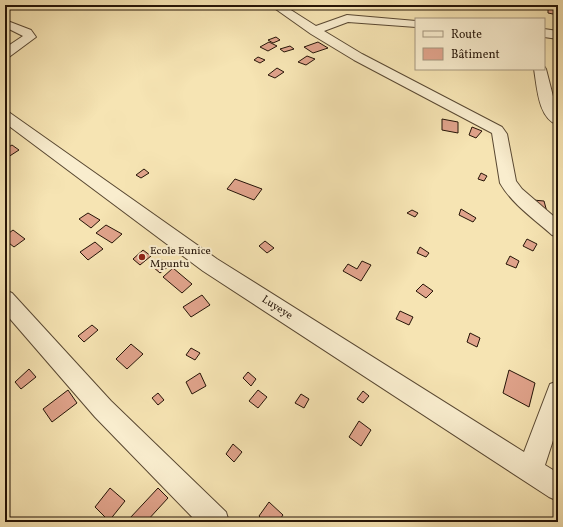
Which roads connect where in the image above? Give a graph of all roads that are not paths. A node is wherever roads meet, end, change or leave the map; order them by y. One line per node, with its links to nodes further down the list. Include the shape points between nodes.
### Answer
1 (276, 5): 4 (street)
2 (5, 23): 7 (street, via 27,33 30,37)
3 (415, 24): 4 (street, via 347,18)
4 (315, 32): 12 (street, via 371,65 497,130 500,134 508,183)
5 (545, 33): 6 (street)
6 (558, 35)
7 (5, 54)
8 (540, 70): 9 (street)
9 (553, 103): 11 (street, via 549,109)
10 (5, 116): 15 (street, Luyeye, via 210,265)
11 (558, 120)
12 (558, 230)
13 (5, 299): 17 (street, via 103,409)
14 (558, 392): 15 (street)
15 (530, 470): 16 (street, Luyeye)
16 (558, 488)
17 (216, 522)

